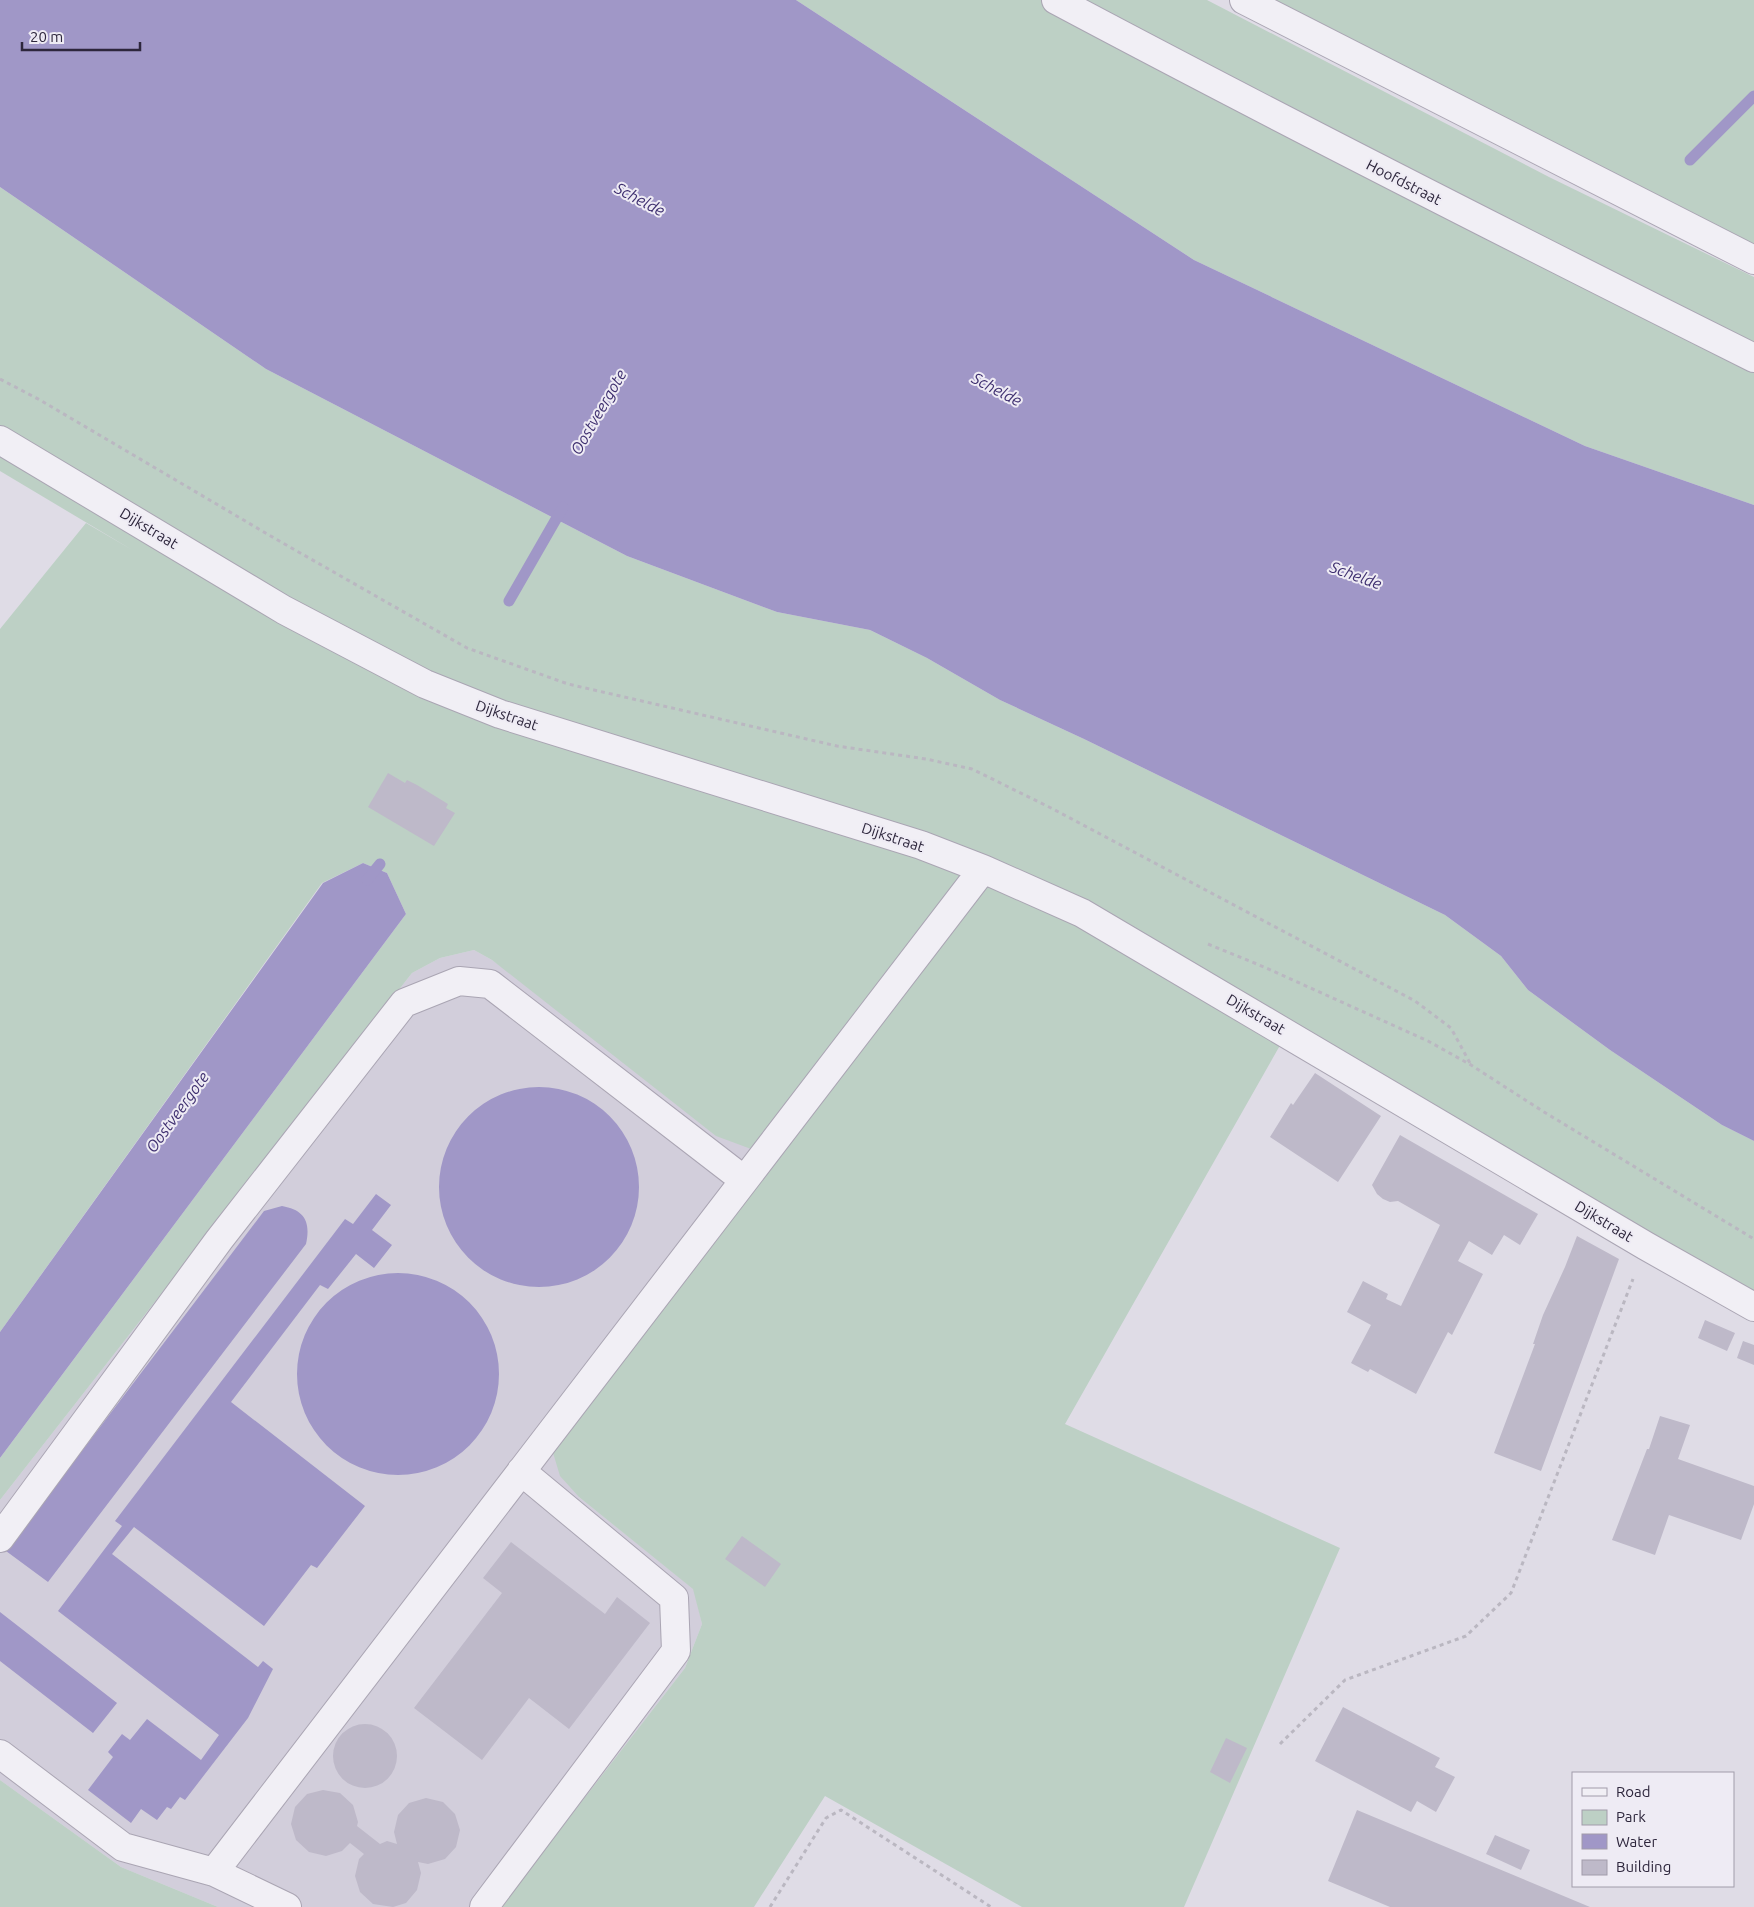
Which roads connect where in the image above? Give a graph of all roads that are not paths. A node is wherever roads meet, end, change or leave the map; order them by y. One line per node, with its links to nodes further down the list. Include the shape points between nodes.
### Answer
1 (1056, 0): 4 (street, Hoofdstraat, via 1242,99)
2 (1244, 0): 3 (street)
3 (1754, 260)
4 (1754, 358)
5 (0, 440): 6 (street, Dijkstraat, via 284,610 425,684 500,714 921,845)
6 (983, 869): 7 (street); 8 (street, Dijkstraat, via 1082,913)
7 (744, 1180): 9 (street); 10 (street, via 490,984 459,981 404,1002 219,1240)
8 (1754, 1307)
9 (521, 1472): 12 (street); 14 (street, via 674,1598 676,1651)
10 (0, 1538)
11 (0, 1754): 12 (street, via 123,1847)
12 (214, 1872): 13 (street)
13 (287, 1907)
14 (484, 1907)

